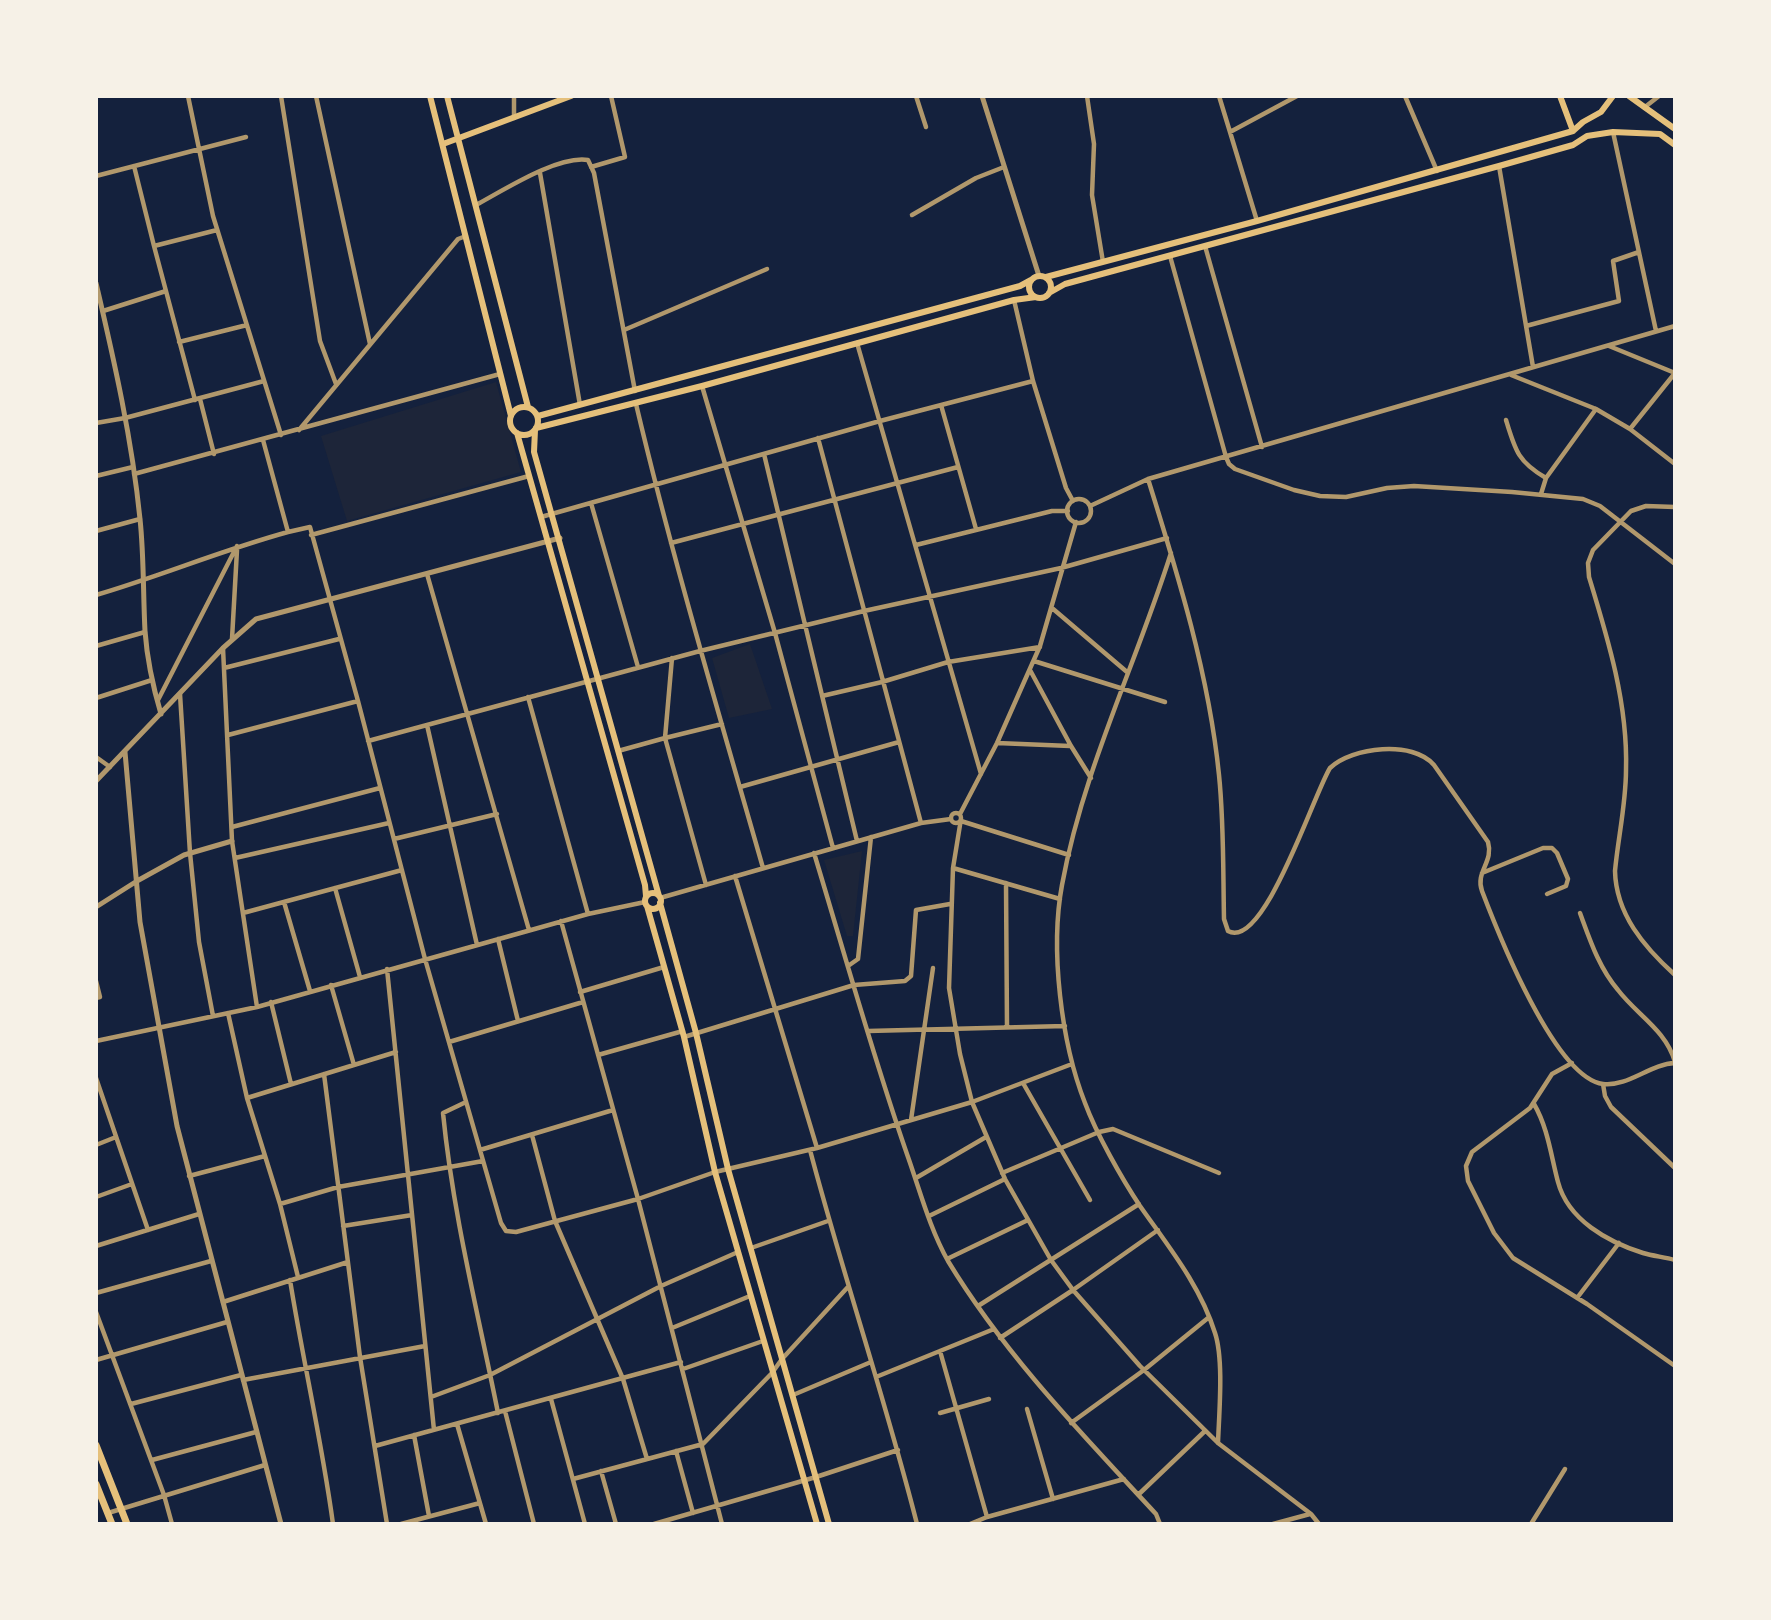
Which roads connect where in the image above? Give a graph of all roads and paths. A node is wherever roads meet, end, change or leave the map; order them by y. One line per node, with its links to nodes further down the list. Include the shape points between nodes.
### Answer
1 (188, 96): 34 (street)
2 (281, 96): 76 (street, via 320,341)
3 (316, 96): 68 (street)
4 (430, 96): 32 (main road)
5 (447, 96): 31 (main road)
6 (514, 96): 20 (street)
7 (571, 96): 20 (main road)
8 (611, 96): 37 (street, via 625,157)
9 (916, 96): 23 (street)
10 (982, 96): 38 (street)
11 (1087, 96): 51 (street, via 1094,144 1092,195)
12 (1219, 96): 26 (street)
13 (1297, 96): 26 (street)
14 (1405, 96): 39 (street)
15 (1560, 96): 25 (main road)
16 (1613, 96): 22 (main road, via 1601,112)
17 (1629, 96): 19 (main road)
18 (1659, 96): 19 (street)
19 (1645, 107): 21 (main road)
20 (514, 118): 31 (main road)
21 (1664, 121): 24 (main road); 28 (main road)
22 (1583, 122): 25 (main road); 29 (main road)
23 (926, 127)
24 (1675, 129)
25 (1573, 131): 39 (main road)
26 (1230, 132): 44 (street)
27 (1613, 132): 28 (main road); 29 (main road); 49 (street)
28 (1660, 134): 33 (main road)
29 (1587, 136): 36 (main road, via 1573,145)
30 (246, 137): 34 (street)
31 (458, 139): 32 (main road); 42 (main road)
32 (443, 144): 46 (main road)
33 (1675, 145)
34 (199, 150): 35 (street); 45 (street)
35 (134, 166): 41 (street); 47 (street)
36 (1499, 166): 48 (main road); 62 (street)
37 (591, 167): 40 (street, via 588,160 575,158); 64 (street)
38 (1004, 167): 43 (street); 53 (street)
39 (1437, 171): 44 (main road)
40 (540, 173): 42 (street); 82 (street)
41 (96, 176)
42 (475, 205): 83 (main road)
43 (912, 215)
44 (1257, 221): 51 (main road)
45 (217, 230): 47 (street); 61 (street)
46 (467, 235): 68 (street, via 458,239); 72 (main road)
47 (154, 246): 56 (street)
48 (1205, 246): 50 (main road); 98 (street)
49 (1639, 252): 62 (street, via 1613,261 1619,300); 65 (street)
50 (1170, 256): 57 (main road, via 1061,285); 101 (street)
51 (1103, 262): 53 (main road)
52 (767, 269): 64 (street)
53 (1043, 276): 54 (main road); 57 (main road, via 1051,284)
54 (1031, 280): 58 (main road, via 1030,290); 78 (main road)
55 (96, 283): 60 (street)
56 (166, 291): 60 (street); 66 (street)
57 (1049, 293): 58 (main road)
58 (1036, 297): 59 (main road)
59 (1014, 300): 67 (main road); 75 (street)
60 (103, 311): 87 (street)
61 (247, 325): 66 (street); 74 (street)
62 (1526, 326): 70 (street)
63 (1675, 326): 65 (street)
64 (624, 330): 78 (street)
65 (1656, 331): 69 (street)
66 (179, 342): 79 (street)
67 (856, 342): 77 (main road); 89 (street)
68 (370, 345): 76 (street)
69 (1609, 346): 70 (street); 71 (street)
70 (1533, 368): 73 (street)
71 (1675, 373): 92 (street)
72 (501, 374): 85 (main road); 93 (street)
73 (1510, 374): 84 (street); 98 (street)
74 (264, 381): 79 (street); 95 (street)
75 (1033, 381): 81 (street); 115 (street)
76 (336, 384): 93 (street)
77 (702, 386): 80 (main road); 103 (street)
78 (635, 391): 82 (main road)
79 (198, 400): 87 (street); 99 (street)
80 (636, 404): 91 (main road); 112 (street)
81 (941, 405): 89 (street); 105 (street)
82 (580, 406): 86 (main road)
83 (528, 407): 85 (main road); 86 (main road)
84 (1596, 409): 92 (street); 109 (street)
85 (511, 416): 94 (main road)
86 (538, 416): 91 (main road)
87 (125, 418): 90 (street); 104 (street)
88 (1506, 420): 109 (street, via 1520,458)
89 (880, 421): 96 (street); 111 (street)
90 (96, 423)
91 (536, 429): 94 (main road, via 525,435); 120 (main road, via 534,452)
92 (1630, 429): 102 (street)
93 (298, 430): 95 (street)
94 (517, 433): 108 (main road)
95 (281, 435): 97 (street)
96 (818, 438): 100 (street); 114 (street)
97 (263, 440): 99 (street); 129 (street)
98 (1262, 447): 101 (street)
99 (214, 454): 106 (street)
100 (764, 454): 103 (street); 121 (street)
101 (1226, 457): 110 (street); 113 (street, via 1235,469 1320,496 1414,486)
102 (1675, 464)
103 (724, 465): 112 (street); 126 (street)
104 (133, 467): 106 (street); 107 (street)
105 (958, 467): 111 (street); 127 (street)
106 (134, 474): 123 (street)
107 (96, 476)
108 (529, 476): 122 (main road); 130 (street)
109 (1546, 478): 113 (street)
110 (1148, 479): 117 (street); 132 (street)
111 (898, 482): 114 (street); 135 (street)
112 (656, 484): 116 (street); 134 (street)
113 (1541, 494): 124 (street, via 1589,501)
114 (834, 499): 121 (street); 146 (street)
115 (1073, 501): 117 (street, via 1081,499); 119 (street)
116 (591, 503): 120 (street); 159 (street)
117 (1090, 506): 125 (street, via 1087,520)
118 (1675, 507): 124 (street, via 1640,507)
119 (1068, 511): 125 (street); 127 (street)
120 (553, 513): 122 (street); 131 (main road)
121 (778, 514): 126 (street); 147 (street)
122 (541, 517): 133 (main road)
123 (140, 519): 128 (street); 141 (street)
124 (1620, 521): 138 (street); 239 (street, via 1593,550 1588,563 1615,672 1625,736 1615,886 1633,928)
125 (1076, 522): 139 (street)
126 (742, 524): 134 (street); 149 (street)
127 (976, 529): 135 (street)
128 (96, 531)
129 (288, 533): 130 (street, via 310,527); 136 (street)
130 (311, 535): 144 (street)
131 (560, 538): 133 (street); 163 (main road)
132 (1167, 538): 137 (street); 139 (street)
133 (547, 541): 140 (street); 165 (main road)
134 (671, 543): 155 (street)
135 (916, 545): 143 (street)
136 (238, 546): 141 (street); 150 (street); 173 (street)
137 (1171, 552): 162 (street); 214 (street, via 1216,747 1228,931 1243,932 1265,910 1327,772 1338,760 1359,752 1410,750 1430,760 1488,842 1490,858)
138 (1675, 564)
139 (1061, 569): 143 (street); 145 (street)
140 (427, 574): 144 (street); 175 (street)
141 (145, 581): 142 (street); 148 (street)
142 (96, 595)
143 (931, 597): 146 (street); 158 (street)
144 (329, 601): 150 (street, via 256,619); 151 (street)
145 (1052, 608): 153 (street); 162 (street)
146 (864, 611): 147 (street); 166 (street)
147 (805, 626): 149 (street); 169 (street)
148 (145, 632): 152 (street); 164 (street)
149 (775, 633): 155 (street); 190 (street)
150 (232, 639): 154 (street)
151 (339, 639): 160 (street); 172 (street)
152 (96, 646)
153 (1040, 646): 157 (street); 158 (street)
154 (223, 648): 160 (street); 168 (street)
155 (700, 651): 156 (street); 177 (street)
156 (671, 658): 159 (street); 180 (street)
157 (1034, 661): 161 (street); 167 (street)
158 (948, 662): 166 (street); 191 (street)
159 (638, 667): 163 (street)
160 (224, 668): 179 (street)
161 (1030, 670): 183 (street); 184 (street)
162 (1127, 672): 167 (street)
163 (597, 678): 165 (street); 185 (main road)
164 (152, 680): 171 (street); 173 (street)
165 (587, 681): 170 (street); 223 (main road)
166 (882, 682): 169 (street); 182 (street)
167 (1121, 688): 174 (street); 192 (street)
168 (180, 694): 176 (street); 207 (street)
169 (822, 696): 188 (street)
170 (528, 697): 175 (street); 229 (street)
171 (96, 698)
172 (358, 701): 179 (street); 181 (street)
173 (157, 702): 176 (street)
174 (1165, 702)
175 (469, 713): 178 (street); 196 (street)
176 (161, 714): 186 (street)
177 (722, 724): 180 (street); 194 (street)
178 (427, 725): 181 (street); 201 (street)
179 (228, 735): 200 (street)
180 (665, 738): 185 (street); 218 (street)
181 (368, 741): 195 (street)
182 (899, 742): 188 (street); 199 (street)
183 (998, 743): 184 (street); 191 (street)
184 (1071, 746): 192 (street)
185 (618, 751): 221 (main road)
186 (125, 752): 189 (street); 216 (street)
187 (96, 757): 189 (street)
188 (837, 760): 190 (street); 205 (street)
189 (110, 767): 193 (street)
190 (812, 767): 194 (street); 206 (street)
191 (981, 774): 197 (street)
192 (1091, 779): 209 (street)
193 (96, 781)
194 (740, 787): 211 (street)
195 (380, 788): 198 (street); 200 (street)
196 (496, 814): 201 (street); 231 (street)
197 (961, 818): 199 (street, via 956,823 951,818); 209 (street); 212 (street)
198 (389, 823): 203 (street); 210 (street)
199 (920, 823): 202 (street)
200 (232, 827): 204 (street)
201 (450, 827): 203 (street); 233 (street)
202 (871, 837): 205 (street); 235 (street, via 858,959)
203 (394, 839): 213 (street)
204 (232, 841): 207 (street); 210 (street)
205 (857, 841): 206 (street)
206 (834, 848): 208 (street)
207 (190, 853): 216 (street); 252 (street, via 199,942)
208 (814, 853): 211 (street); 235 (street)
209 (1069, 855): 222 (street)
210 (235, 858): 228 (street)
211 (763, 868): 215 (street)
212 (953, 868): 217 (street); 225 (street)
213 (402, 870): 219 (street); 234 (street)
214 (1481, 874): 220 (street, via 1552,848 1567,883); 267 (street, via 1480,887 1520,983)
215 (734, 876): 218 (street); 250 (street)
216 (137, 880): 226 (street); 256 (street)
217 (1006, 883): 222 (street); 255 (street)
218 (706, 885): 221 (street)
219 (335, 888): 224 (street); 240 (street)
220 (1547, 894)
221 (660, 899): 223 (main road, via 653,893); 223 (main road, via 656,908); 260 (main road)
222 (1060, 899): 254 (street, via 1057,929)
223 (646, 901): 229 (street); 236 (main road)
224 (284, 902): 228 (street); 244 (street)
225 (950, 904): 243 (street, via 916,910 911,976 905,981); 258 (street, via 950,988)
226 (96, 907)
227 (1580, 912): 266 (street, via 1611,981 1663,1036)
228 (243, 913): 249 (street)
229 (588, 914): 230 (street)
230 (561, 921): 231 (street); 245 (street)
231 (529, 930): 232 (street)
232 (498, 939): 233 (street); 253 (street)
233 (477, 945): 234 (street)
234 (425, 959): 238 (street); 263 (street)
235 (848, 966): 243 (street)
236 (664, 967): 245 (street); 261 (main road)
237 (933, 968): 257 (street)
238 (387, 970): 240 (street); 264 (street)
239 (1675, 975)
240 (360, 977): 242 (street)
241 (96, 981): 246 (street, via 100,997)
242 (331, 985): 244 (street); 269 (street)
243 (854, 985): 250 (street); 259 (street)
244 (310, 991): 247 (street)
245 (580, 992): 248 (street)
246 (96, 998)
247 (271, 1002): 249 (street); 273 (street)
248 (583, 1002): 253 (street); 265 (street)
249 (257, 1007): 251 (street)
250 (775, 1008): 260 (street); 287 (street)
251 (228, 1013): 252 (street); 275 (street)
252 (213, 1016): 256 (street)
253 (518, 1021): 263 (street)
254 (1065, 1026): 255 (street); 268 (street)
255 (1007, 1027): 258 (street)
256 (159, 1028): 262 (street); 299 (street)
257 (925, 1028): 258 (street); 259 (street); 280 (street)
258 (956, 1028): 277 (street)
259 (868, 1031): 281 (street)
260 (696, 1033): 261 (street); 295 (main road)
261 (683, 1034): 265 (street); 296 (main road)
262 (96, 1041)
263 (449, 1042): 276 (street)
264 (396, 1052): 269 (street); 297 (street)
265 (598, 1055): 279 (street)
266 (1675, 1062): 274 (street)
267 (1572, 1063): 274 (street, via 1588,1079); 278 (street, via 1552,1074)
268 (1072, 1064): 272 (street); 282 (street)
269 (354, 1065): 270 (street)
270 (324, 1074): 273 (street); 303 (street)
271 (96, 1078): 284 (street)
272 (1023, 1083): 277 (street); 288 (street)
273 (291, 1084): 275 (street)
274 (1604, 1084): 294 (street, via 1615,1112)
275 (247, 1098): 291 (street)
276 (466, 1102): 289 (street); 293 (street, via 443,1113)
277 (972, 1102): 280 (street); 285 (street)
278 (1534, 1104): 318 (street, via 1566,1203 1587,1225); 334 (street, via 1475,1148 1467,1176 1494,1233 1513,1258)
279 (613, 1110): 283 (street); 305 (street)
280 (911, 1120): 281 (street)
281 (897, 1124): 287 (street); 301 (street)
282 (1098, 1132): 288 (street); 298 (street, via 1113,1129); 308 (street)
283 (532, 1135): 289 (street); 313 (street)
284 (116, 1137): 286 (street); 302 (street)
285 (986, 1137): 300 (street); 301 (street)
286 (96, 1145)
287 (817, 1148): 290 (street)
288 (1059, 1149): 300 (street); 306 (street)
289 (480, 1150): 292 (street)
290 (810, 1150): 295 (street); 314 (street)
291 (265, 1156): 299 (street); 307 (street)
292 (484, 1161): 293 (street); 313 (street, via 506,1231)
293 (448, 1168): 297 (street); 357 (street)
294 (1675, 1168)
295 (729, 1169): 296 (street); 320 (main road)
296 (715, 1172): 305 (street); 321 (main road)
297 (408, 1173): 303 (street); 310 (street)
298 (1219, 1173)
299 (189, 1176): 309 (street)
300 (1004, 1176): 311 (street); 312 (street)
301 (916, 1178): 311 (street)
302 (132, 1184): 304 (street); 316 (street)
303 (338, 1187): 307 (street); 315 (street)
304 (96, 1197)
305 (638, 1199): 313 (street); 329 (street)
306 (1090, 1200)
307 (280, 1204): 327 (street)
308 (1139, 1204): 317 (street); 323 (street)
309 (199, 1214): 316 (street); 325 (street)
310 (412, 1215): 315 (street); 345 (street)
311 (929, 1216): 322 (street)
312 (1028, 1220): 322 (street); 323 (street)
313 (555, 1221): 339 (street)
314 (828, 1221): 320 (street); 330 (street)
315 (343, 1226): 326 (street)
316 (148, 1230): 319 (street)
317 (1158, 1230): 331 (street); 338 (street)
318 (1619, 1243): 324 (street); 334 (street)
319 (96, 1246)
320 (751, 1248): 349 (main road)
321 (738, 1252): 329 (street); 333 (main road)
322 (947, 1259): 336 (street)
323 (1051, 1260): 331 (street); 336 (street)
324 (1675, 1260)
325 (211, 1261): 332 (street); 335 (street)
326 (348, 1262): 327 (street); 348 (street)
327 (298, 1277): 328 (street)
328 (290, 1279): 335 (street); 354 (street)
329 (661, 1286): 339 (street); 341 (street)
330 (848, 1288): 349 (street); 351 (street)
331 (1073, 1290): 343 (street); 355 (street)
332 (96, 1293)
333 (750, 1296): 341 (street); 344 (main road)
334 (1577, 1298): 353 (street)
335 (222, 1302): 340 (street)
336 (978, 1306): 342 (street)
337 (96, 1312): 347 (street)
338 (1208, 1318): 355 (street); 377 (street, via 1216,1334 1220,1380)
339 (597, 1319): 357 (street); 360 (street)
340 (227, 1321): 347 (street); 359 (street)
341 (672, 1328): 352 (street)
342 (994, 1329): 343 (street); 346 (street)
343 (1000, 1338): 371 (street)
344 (763, 1341): 352 (street); 356 (main road)
345 (425, 1346): 348 (street); 362 (street)
346 (940, 1351): 358 (street); 366 (street)
347 (113, 1355): 350 (street); 365 (street)
348 (360, 1357): 354 (street); 380 (street)
349 (782, 1359): 356 (street); 361 (main road)
350 (96, 1360)
351 (871, 1362): 358 (street); 361 (street)
352 (682, 1366): 360 (street); 378 (street)
353 (1675, 1366)
354 (304, 1369): 359 (street); 408 (street)
355 (1144, 1370): 371 (street); 374 (street)
356 (772, 1373): 378 (street); 391 (main road)
357 (490, 1375): 362 (street); 369 (street)
358 (876, 1377): 381 (street)
359 (242, 1378): 365 (street); 375 (street)
360 (623, 1379): 363 (street); 383 (street)
361 (793, 1395): 388 (main road)
362 (431, 1397): 373 (street)
363 (551, 1399): 368 (street); 389 (street)
364 (989, 1399): 366 (street)
365 (131, 1404): 384 (street)
366 (957, 1408): 370 (street); 403 (street)
367 (1027, 1409): 395 (street)
368 (505, 1411): 369 (street); 412 (street)
369 (498, 1413): 372 (street)
370 (940, 1413)
371 (1071, 1423): 390 (street)
372 (457, 1424): 373 (street); 396 (street)
373 (434, 1430): 376 (street)
374 (1205, 1430): 377 (street); 394 (street)
375 (256, 1432): 384 (street); 385 (street)
376 (414, 1435): 380 (street); 402 (street)
377 (1218, 1443): 401 (street)
378 (703, 1444): 382 (street); 397 (street)
379 (96, 1445): 398 (highway)
380 (375, 1446): 409 (street)
381 (898, 1450): 388 (street); 419 (street)
382 (676, 1451): 383 (street); 400 (street)
383 (647, 1459): 387 (street)
384 (152, 1460): 393 (street)
385 (265, 1465): 393 (street); 407 (street)
386 (1566, 1469): 424 (street)
387 (601, 1471): 389 (street); 414 (street)
388 (816, 1477): 391 (street); 418 (main road)
389 (573, 1479): 413 (street)
390 (1124, 1479): 394 (street); 395 (street)
391 (805, 1480): 397 (street); 417 (main road)
392 (97, 1485): 399 (highway)
393 (164, 1495): 398 (street); 406 (street)
394 (1138, 1495): 421 (street)
395 (1052, 1499): 403 (street)
396 (480, 1503): 402 (street); 411 (street)
397 (717, 1506): 400 (street); 416 (street)
398 (121, 1508): 399 (street); 405 (highway)
399 (108, 1513): 404 (highway)
400 (693, 1513): 415 (street)
401 (1311, 1514): 422 (street); 423 (street)
402 (429, 1516): 410 (street)
403 (987, 1517): 420 (street)
404 (113, 1524)
405 (127, 1524)
406 (172, 1524)
407 (281, 1524)
408 (333, 1524)
409 (387, 1524)
410 (401, 1524)
411 (486, 1524)
412 (534, 1524)
413 (585, 1524)
414 (616, 1524)
415 (654, 1524)
416 (722, 1524)
417 (817, 1524)
418 (830, 1524)
419 (917, 1524)
420 (970, 1524)
421 (1160, 1524)
422 (1273, 1524)
423 (1319, 1524)
424 (1531, 1524)

